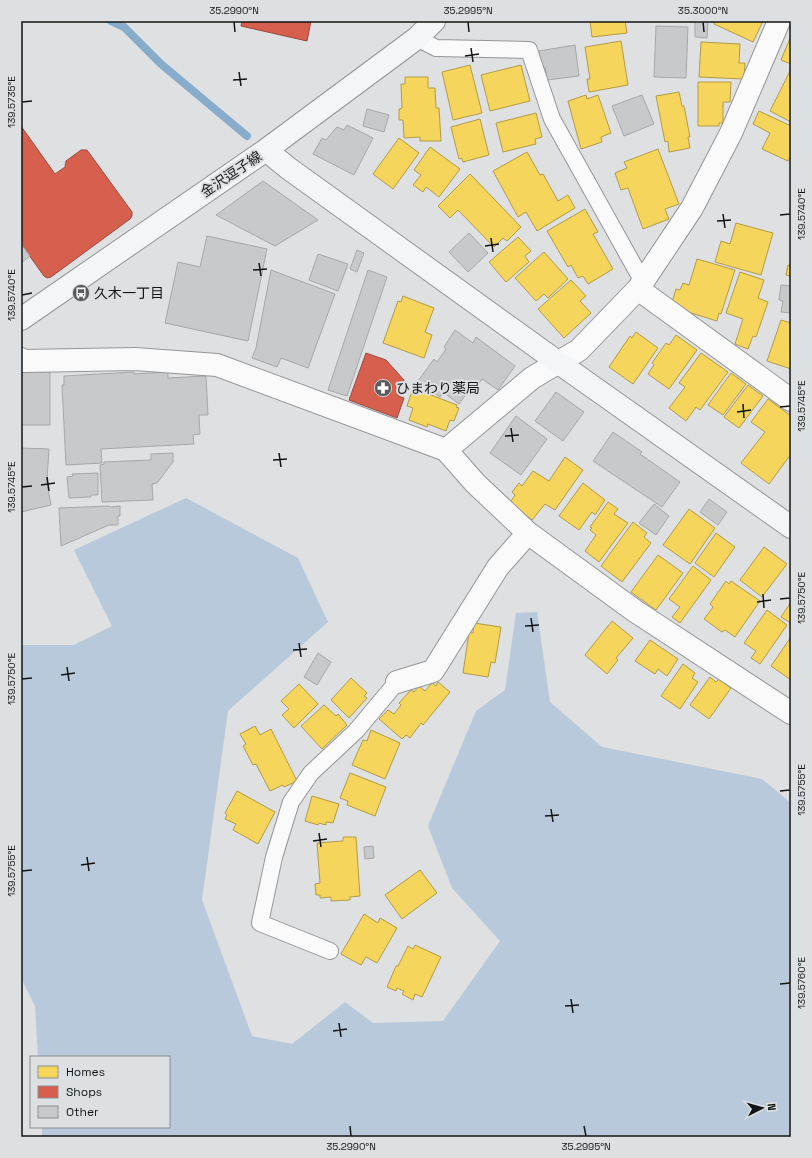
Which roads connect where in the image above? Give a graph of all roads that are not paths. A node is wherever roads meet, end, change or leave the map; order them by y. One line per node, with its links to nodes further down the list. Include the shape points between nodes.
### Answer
1 (434, 21): 3 (street, 金沢逗子線)
2 (779, 21): 5 (street, via 730,133 692,208)
3 (417, 38): 4 (street, 金沢逗子線); 5 (lane, via 436,48 529,50 552,119)
4 (266, 150): 6 (street, 金沢逗子線); 8 (street)
5 (641, 286): 8 (street, via 579,350); 9 (street)
6 (21, 319)
7 (21, 359): 10 (street, via 135,359 216,365)
8 (559, 363): 10 (street, via 532,378); 11 (street)
9 (791, 400)
10 (446, 450): 12 (street)
11 (791, 527)
12 (528, 533): 13 (street, via 498,567 433,671); 14 (street, via 635,611)
13 (397, 682): 15 (lane, via 356,731 311,773 291,802 274,857 260,923)
14 (791, 713)
15 (330, 951)

